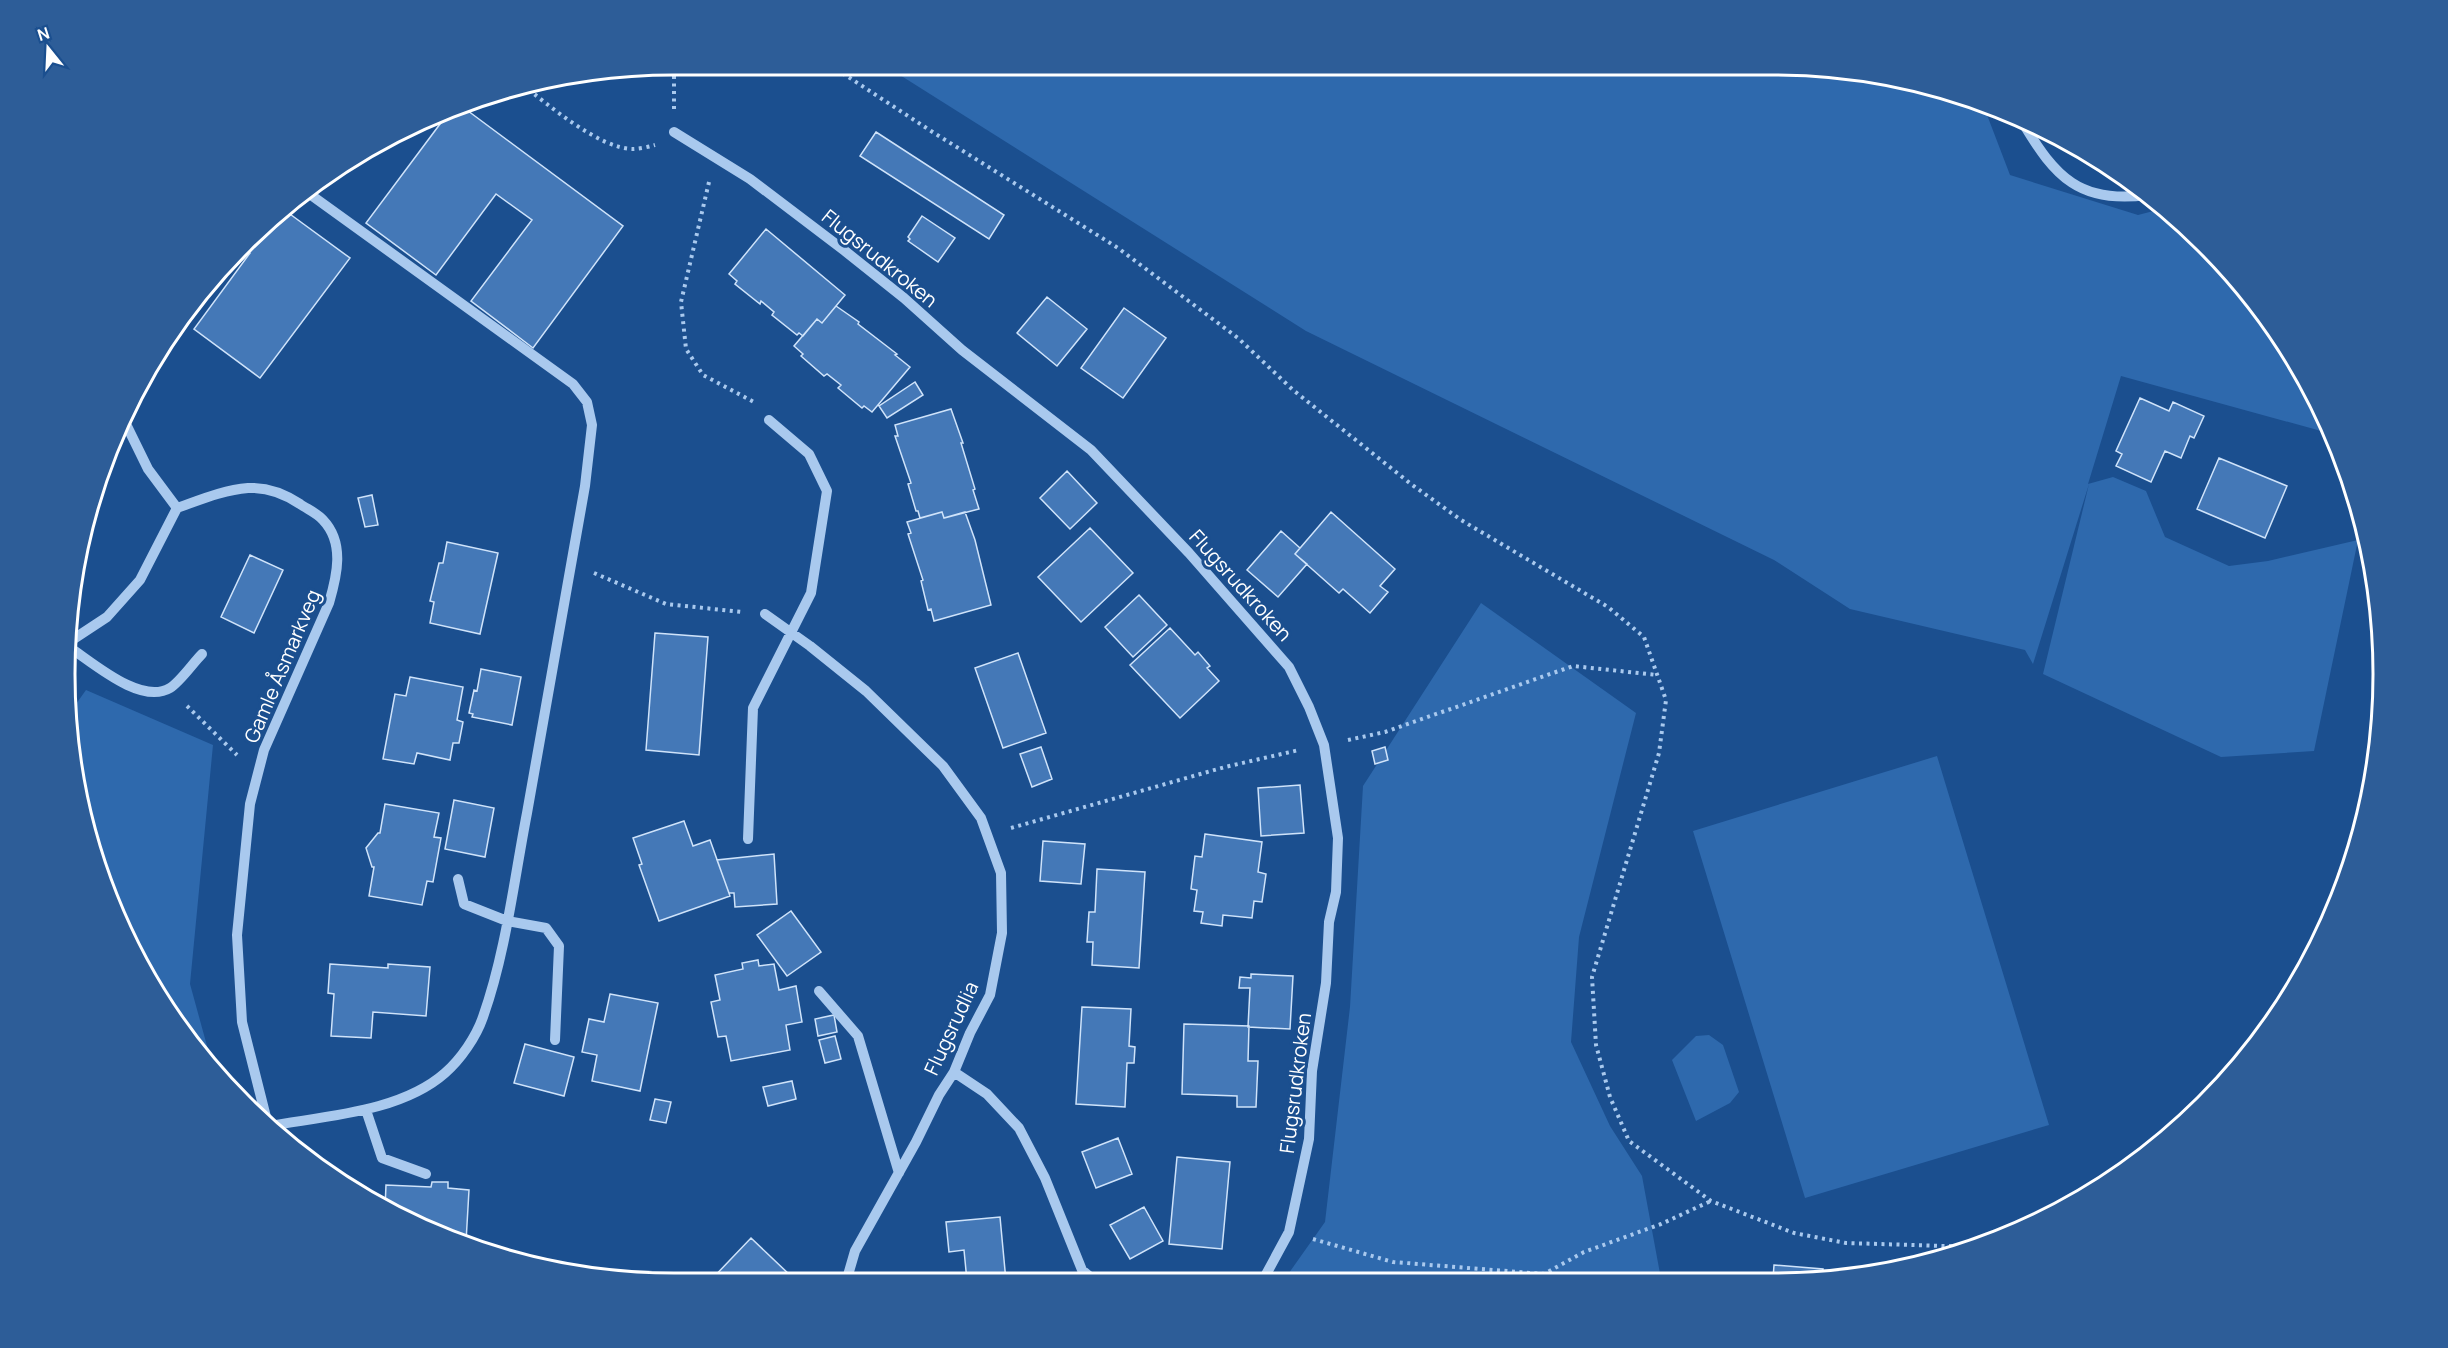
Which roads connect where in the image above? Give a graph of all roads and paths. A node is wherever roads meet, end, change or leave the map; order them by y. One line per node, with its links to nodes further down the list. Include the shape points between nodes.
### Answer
1 (674, 75): 4 (path)
2 (845, 75): 31 (path, via 1118,248 1238,338 1293,390 1461,520 1608,608 1644,637 1666,700 1659,753 1592,977 1596,1045 1610,1097 1629,1141)
3 (532, 92): 4 (path, via 572,124 611,144 631,149 654,146)
4 (674, 132): 6 (street, Flugsrudkroken)
5 (2030, 133): 7 (street, via 2067,181 2109,196)
6 (715, 158): 9 (path, via 681,302 686,349 704,375 760,406); 32 (street, Flugsrudkroken, via 750,179 845,251 962,350 1091,450 1289,667 1324,745 1338,838 1326,983 1312,1071 1309,1139)
7 (2134, 195)
8 (313, 196): 12 (street, via 573,384 587,402 592,425)
9 (769, 420): 14 (street, via 809,454 827,491 811,593)
10 (128, 429): 11 (street, via 148,469)
11 (177, 508): 15 (street, via 140,580 107,617); 19 (street, Gamle Åsmarkveg, via 232,490 276,492 323,519 333,535 338,557 336,581 264,750)
12 (572, 563): 13 (path, via 666,604); 22 (street)
13 (765, 614): 14 (street, Flugsrudlia)
14 (790, 632): 20 (street, via 753,708); 25 (street, Flugsrudlia, via 866,691 918,741 943,766 981,818 1001,873 1002,933 990,995)
15 (76, 637)
16 (76, 651): 18 (street, via 118,680 146,693)
17 (202, 654): 18 (street)
18 (169, 688): 19 (path, via 233,753)
19 (259, 771): 27 (street, Gamle Åsmarkveg, via 250,804 237,935 242,1022)
20 (748, 839)
21 (458, 879): 22 (street, via 464,904)
22 (507, 921): 24 (street, via 546,928 559,946); 26 (street, via 483,1019 466,1050 444,1074 416,1092)
23 (819, 991): 29 (street, via 858,1036)
24 (555, 1040)
25 (954, 1072): 29 (street, Flugsrudlia); 35 (street, via 987,1094 1019,1128)
26 (366, 1110): 28 (street); 30 (street, via 382,1158)
27 (265, 1112)
28 (279, 1124)
29 (898, 1173): 34 (street, Flugsrudlia, via 855,1251)
30 (426, 1174)
31 (1711, 1201): 33 (path, via 1794,1233 1846,1243); 38 (path, via 1584,1252)
32 (1289, 1232): 36 (street, Flugsrudkroken); 37 (path, via 1393,1262)
33 (1951, 1246)
34 (849, 1273)
35 (1086, 1273)
36 (1267, 1273)
37 (1531, 1273)
38 (1546, 1273)

